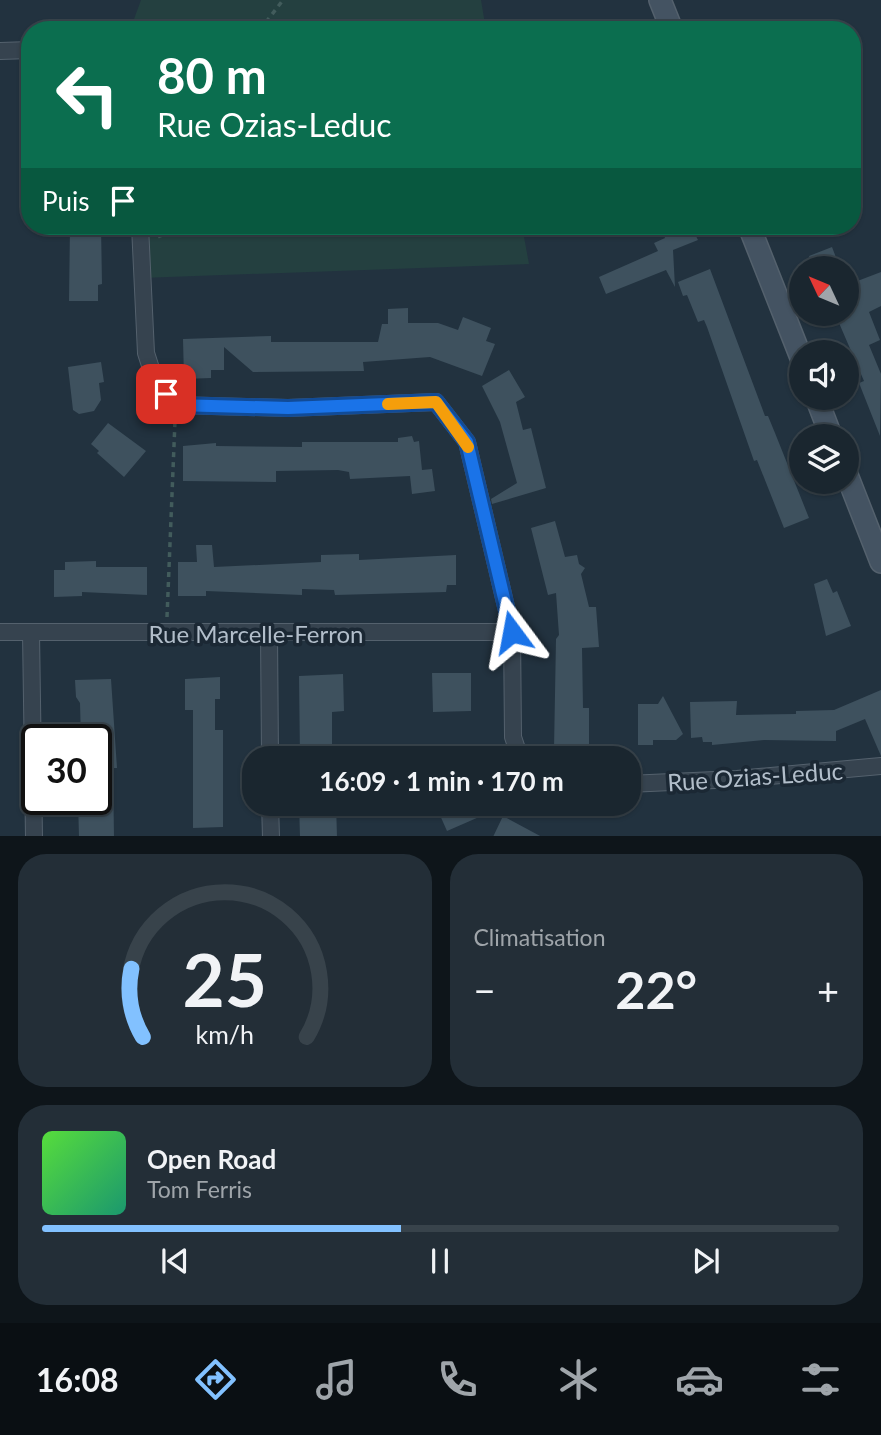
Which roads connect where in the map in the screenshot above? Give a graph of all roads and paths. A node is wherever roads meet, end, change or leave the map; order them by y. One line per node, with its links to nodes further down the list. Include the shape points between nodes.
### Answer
1 (283, 0): 3 (path)
2 (660, 0): 4 (street)
3 (267, 21)
4 (668, 21)
5 (21, 50): 6 (street)
6 (0, 51)
7 (140, 235): 10 (street)
8 (164, 235): 10 (path)
9 (753, 235): 11 (street)
10 (140, 245): 12 (street, via 146,353 156,384)
11 (794, 340)
12 (176, 405): 16 (street, via 288,408 436,402 467,442); 18 (path)
13 (854, 494): 14 (street)
14 (881, 562)
15 (0, 632): 17 (street, Rue Marcelle-Ferron)
16 (512, 632): 19 (street, Rue Marcelle-Ferron); 21 (street)
17 (31, 633): 18 (street, Rue Marcelle-Ferron); 25 (street)
18 (167, 633): 19 (street, Rue Marcelle-Ferron)
19 (269, 633): 20 (street)
20 (270, 746)
21 (516, 746)
22 (881, 766): 23 (street, Rue Ozias-Leduc)
23 (641, 783)
24 (270, 816): 26 (street)
25 (34, 836)
26 (271, 836)

